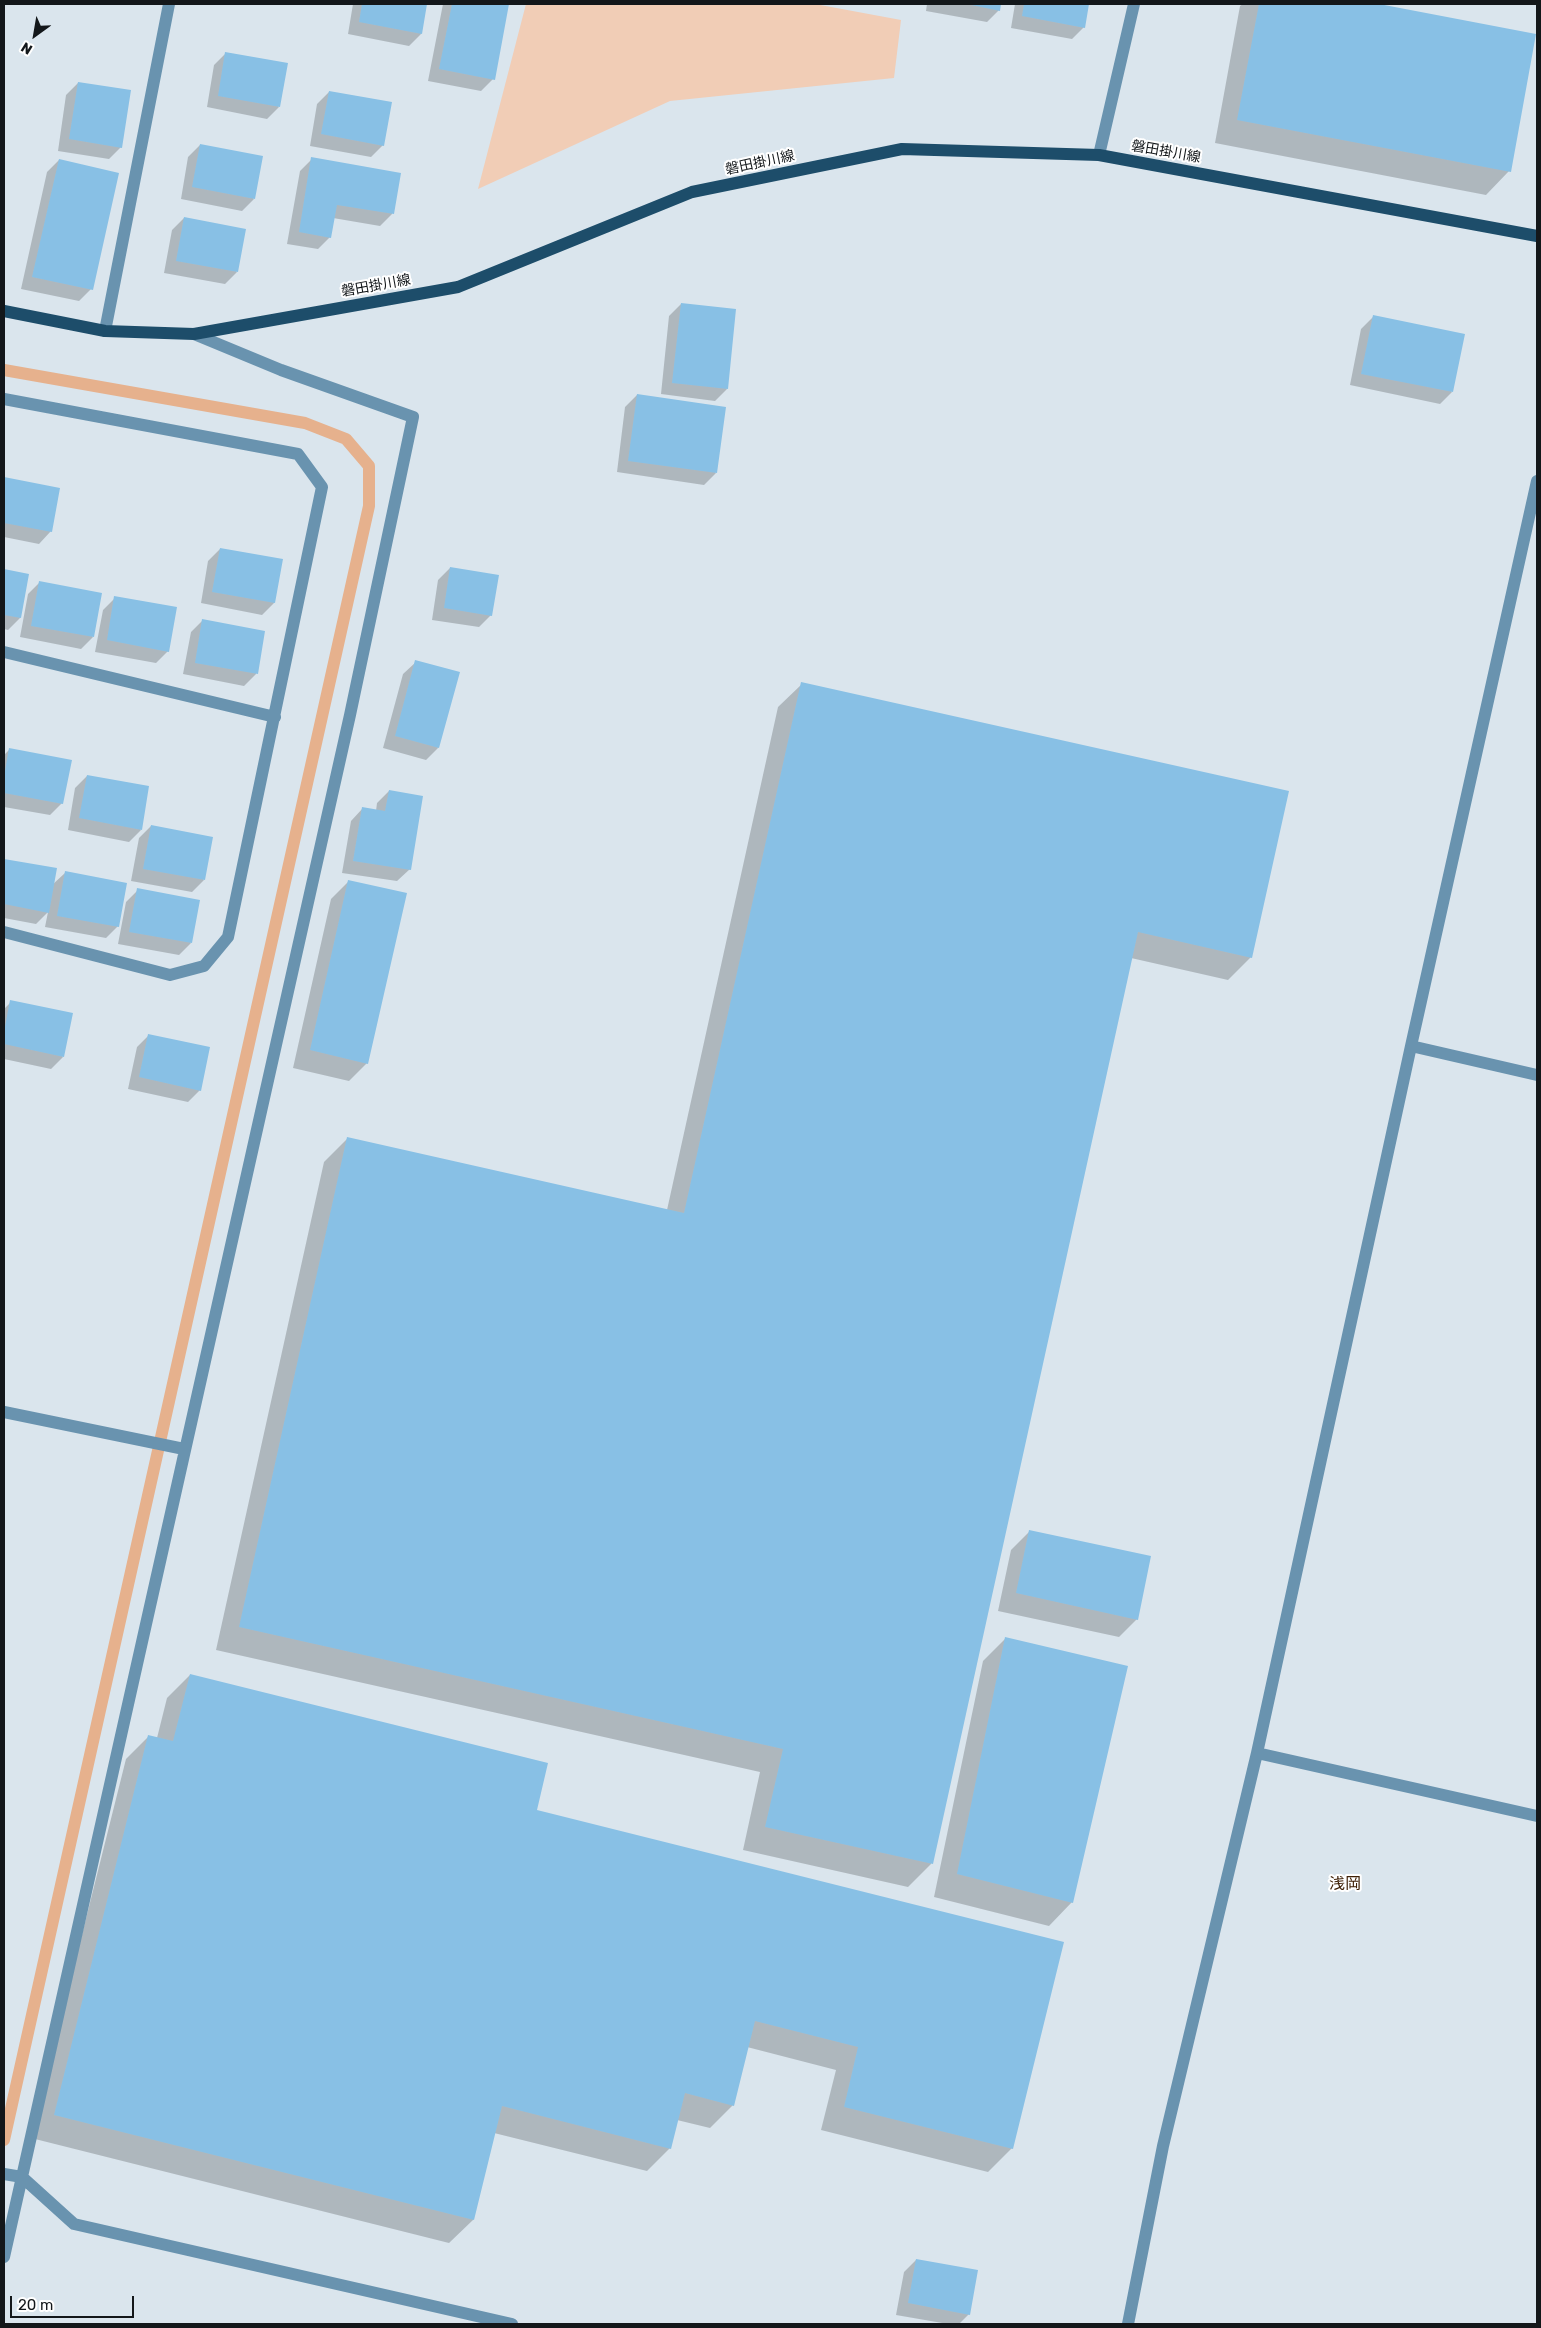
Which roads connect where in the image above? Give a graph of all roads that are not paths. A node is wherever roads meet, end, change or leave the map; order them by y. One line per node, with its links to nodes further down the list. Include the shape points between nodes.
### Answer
1 (169, 4): 6 (street)
2 (1134, 4): 3 (street)
3 (1099, 155): 4 (main road, 磐田掛川線); 7 (main road, 磐田掛川線, via 902,149 692,192 458,287)
4 (1537, 236)
5 (4, 310): 6 (main road, 磐田掛川線)
6 (105, 331): 7 (main road, 磐田掛川線)
7 (194, 334): 16 (street, via 281,370 413,416 350,715)
8 (4, 399): 11 (street, via 298,454 322,487)
9 (1537, 480): 13 (street)
10 (4, 652): 11 (street)
11 (275, 717): 12 (street, via 228,937 204,966 170,975)
12 (4, 932)
13 (1411, 1046): 14 (street); 17 (street)
14 (1537, 1075)
15 (4, 1412): 16 (street)
16 (184, 1449): 20 (street)
17 (1257, 1753): 18 (street); 23 (street, via 1163,2146)
18 (1537, 1816)
19 (4, 2174): 20 (street)
20 (22, 2177): 21 (street); 22 (street, via 74,2224)
21 (4, 2258)
22 (512, 2324)
23 (1128, 2324)

